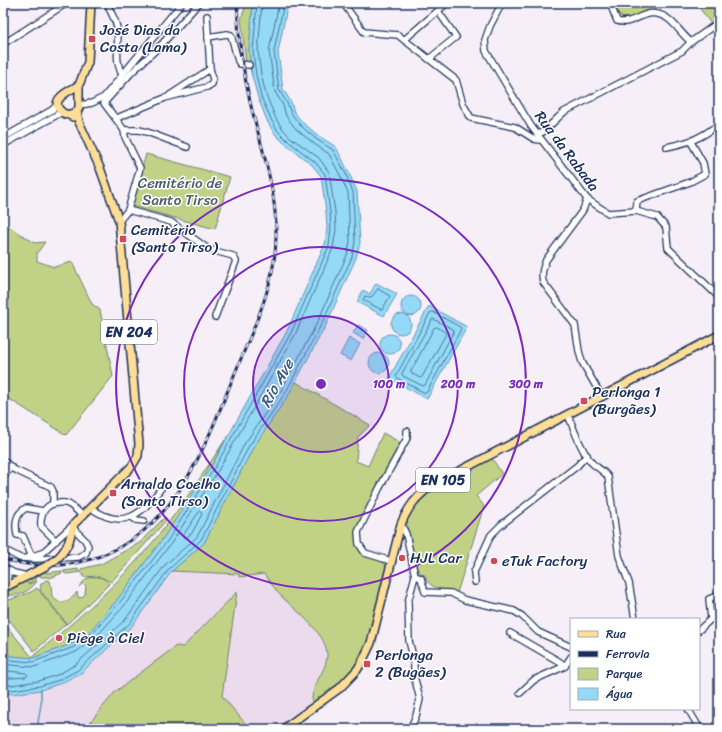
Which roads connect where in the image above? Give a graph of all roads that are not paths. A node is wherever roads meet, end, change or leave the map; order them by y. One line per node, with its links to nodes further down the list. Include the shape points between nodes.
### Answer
1 (67, 3): 16 (street)
2 (91, 3): 21 (main road, EN 204, via 88,62)
3 (108, 3): 20 (street, via 116,25 118,66)
4 (182, 3): 20 (street)
5 (199, 3): 28 (street, via 104,103)
6 (447, 3): 10 (street)
7 (504, 3): 32 (street, Rua da Rabada, via 490,26 485,40 486,51)
8 (610, 3): 15 (street, via 617,21 623,23 652,13 660,14)
9 (343, 4): 14 (street, via 364,32 398,35)
10 (438, 11): 14 (street); 17 (street, via 456,37)
11 (207, 16): 13 (street)
12 (719, 22): 15 (street)
13 (208, 37): 18 (street, via 227,34 231,36 238,62); 19 (street)
14 (404, 40): 17 (street)
15 (691, 42): 32 (street, via 682,51 564,112 543,132)
16 (3, 44)
17 (429, 59): 34 (street, via 456,80 463,104 471,118 515,127)
18 (249, 65)
19 (210, 69): 23 (street); 23 (street, via 213,81 210,86)
20 (122, 74): 25 (street, via 100,100 92,104)
21 (79, 85): 22 (main road); 25 (main road, EN 204)
22 (68, 93): 24 (main road, via 59,98); 25 (main road, via 74,94)
23 (165, 98): 28 (street)
24 (58, 104): 26 (main road); 33 (street)
25 (78, 105): 27 (main road); 29 (main road, EN 204)
26 (62, 112): 27 (main road, EN 204); 36 (street)
27 (70, 114): 29 (main road, EN 204)
28 (117, 118): 31 (street)
29 (79, 122): 42 (main road, EN 204, via 100,168)
30 (719, 124): 35 (street)
31 (124, 130): 38 (street, via 147,132); 40 (street, via 140,168)
32 (536, 134): 34 (street, Rua da Rabada)
33 (3, 138)
34 (540, 140): 39 (street, Rua da Rabada)
35 (691, 142): 37 (street); 41 (street, via 703,163 705,174 637,201)
36 (3, 145)
37 (667, 147)
38 (188, 148)
39 (587, 199): 41 (street, Rua da Rabada, via 608,213); 46 (street, via 583,210 546,260 542,275 543,282 575,325 582,362)
40 (128, 210): 42 (street); 44 (street, via 171,222 208,249 235,258)
41 (636, 211): 43 (street, Rua da Rabada, via 657,217 666,227 668,248)
42 (119, 221): 55 (main road, EN 204, via 138,456 132,466)
43 (719, 297)
44 (215, 317)
45 (719, 335): 46 (main road, EN 105)
46 (602, 397): 47 (main road, EN 105)
47 (568, 415): 49 (street); 60 (main road, EN 105, via 431,486 408,507)
48 (407, 431): 71 (street, via 406,438 358,532 359,544 365,553)
49 (587, 455): 75 (street, via 491,535 474,572); 78 (street, via 608,477 619,556 628,583)
50 (3, 460): 51 (street)
51 (11, 467): 52 (street); 54 (street, via 51,487)
52 (3, 478)
53 (162, 487): 58 (street, via 140,512)
54 (53, 504): 56 (street); 57 (street, via 69,504)
55 (91, 508): 57 (main road, EN 204); 58 (street, via 109,517)
56 (43, 511): 64 (street, via 41,526); 68 (street, via 26,508 15,523 16,535 23,536)
57 (83, 516): 61 (main road, EN 204)
58 (132, 517): 59 (street)
59 (144, 521)
60 (401, 524): 71 (main road, EN 105); 74 (street, via 406,534)
61 (74, 526): 62 (street); 63 (street); 65 (main road)
62 (61, 536): 64 (street); 65 (street, via 67,537)
63 (82, 538): 65 (street); 70 (street, via 88,546 86,553 78,558)
64 (56, 540): 67 (street)
65 (69, 541): 73 (main road, bridge, via 55,561)
66 (3, 549): 69 (street)
67 (42, 553): 68 (street); 70 (street)
68 (32, 557): 69 (street)
69 (25, 558): 70 (street)
70 (41, 559)
71 (391, 561): 86 (main road, EN 105, via 371,643 357,670 340,688)
72 (4, 567): 73 (street); 76 (street, via 8,576)
73 (27, 576): 76 (main road)
74 (415, 576): 81 (street, via 421,578 425,592 451,593 464,600 514,611 538,632); 87 (street, via 408,602 409,642 420,699)
75 (475, 582)
76 (4, 587)
77 (719, 595): 79 (street, via 709,599 711,619)
78 (635, 618)
79 (700, 629)
80 (510, 633): 83 (street)
81 (570, 647)
82 (570, 658): 83 (street)
83 (565, 666): 84 (street, via 534,680)
84 (520, 693)
85 (689, 710): 88 (street)
86 (283, 729)
87 (410, 729)
88 (700, 729)

